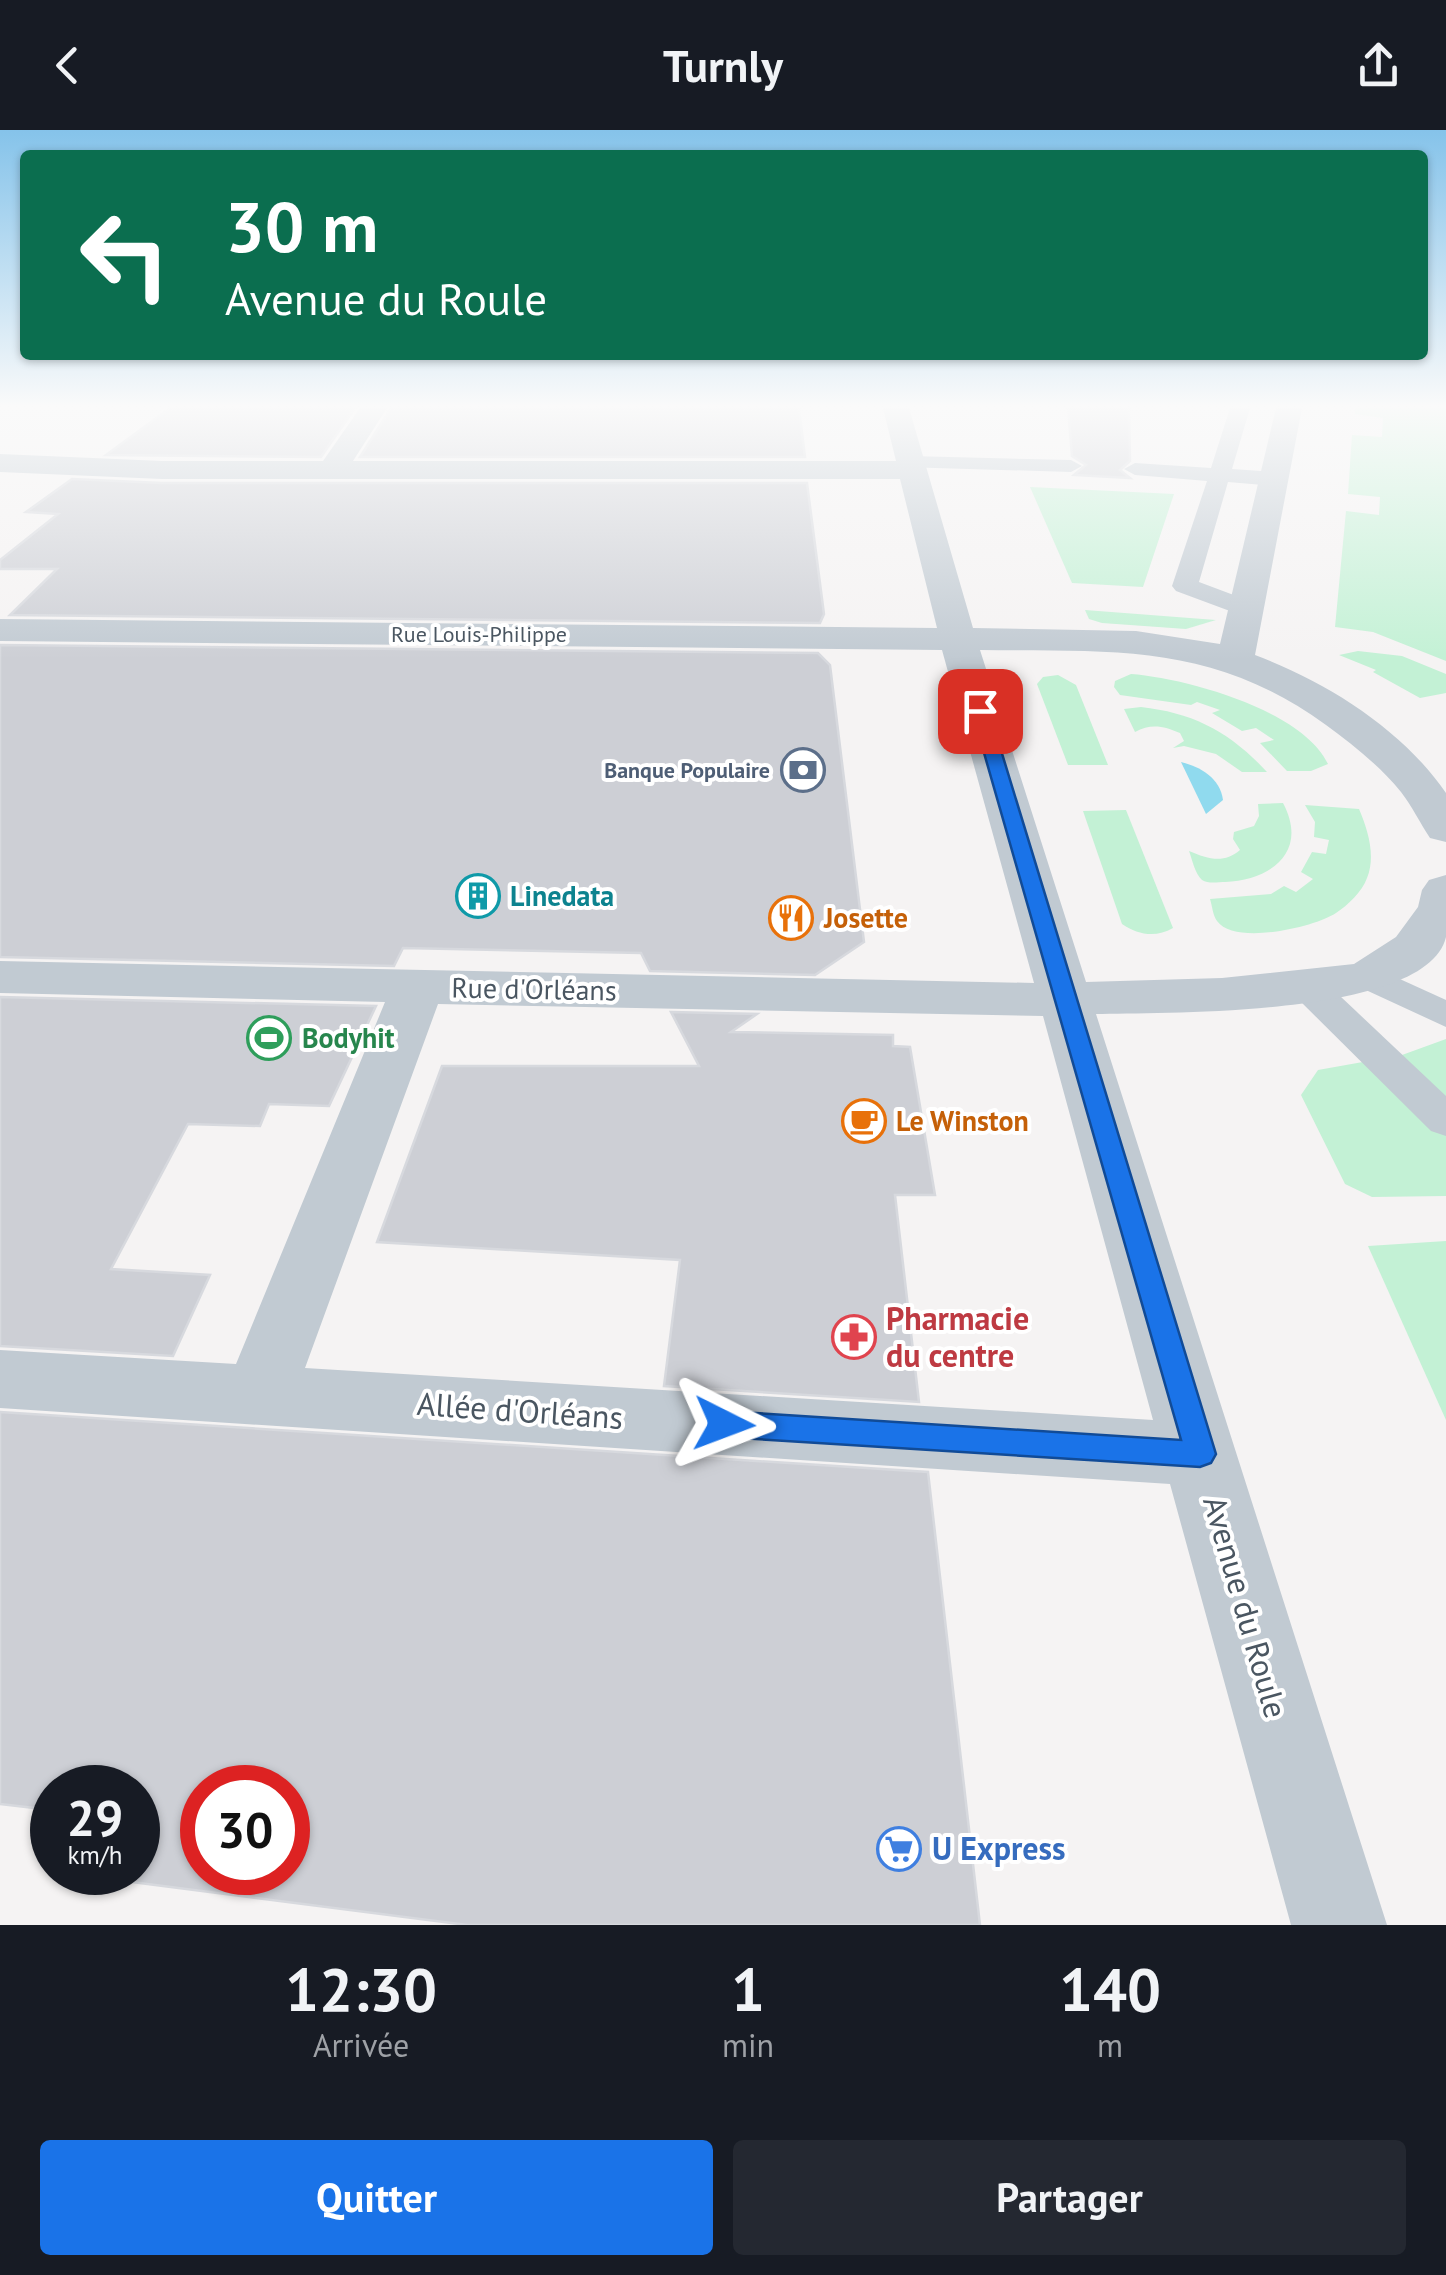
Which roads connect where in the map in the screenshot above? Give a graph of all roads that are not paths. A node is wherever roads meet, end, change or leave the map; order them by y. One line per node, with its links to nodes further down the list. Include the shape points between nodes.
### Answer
1 (918, 492): 6 (street, Avenue du Roule)
2 (1215, 492): 4 (lane, via 1186,586)
3 (1271, 492): 4 (street)
4 (1246, 609): 7 (street)
5 (0, 630): 6 (street, Rue Louis-Philippe)
6 (958, 639): 7 (street, Rue Louis-Philippe, via 1120,642); 14 (street, Avenue du Roule)
7 (1235, 660): 8 (street, Rue Louis-Philippe, via 1358,729 1414,780)
8 (1446, 828)
9 (1446, 890): 10 (street, via 1442,908 1414,948)
10 (1369, 977): 13 (street, Rue d'Orléans); 15 (lane)
11 (0, 978): 12 (street, Rue d'Orléans)
12 (418, 986): 14 (street, Rue d'Orléans); 18 (street)
13 (1308, 987): 14 (street, Rue d'Orléans); 16 (lane)
14 (1068, 1001): 19 (street, Avenue du Roule)
15 (1446, 1015)
16 (1446, 1121)
17 (0, 1379): 18 (street, Allée d'Orléans)
18 (259, 1395): 19 (street, Allée d'Orléans)
19 (1200, 1454): 20 (street, Avenue du Roule)
20 (1339, 1925)

